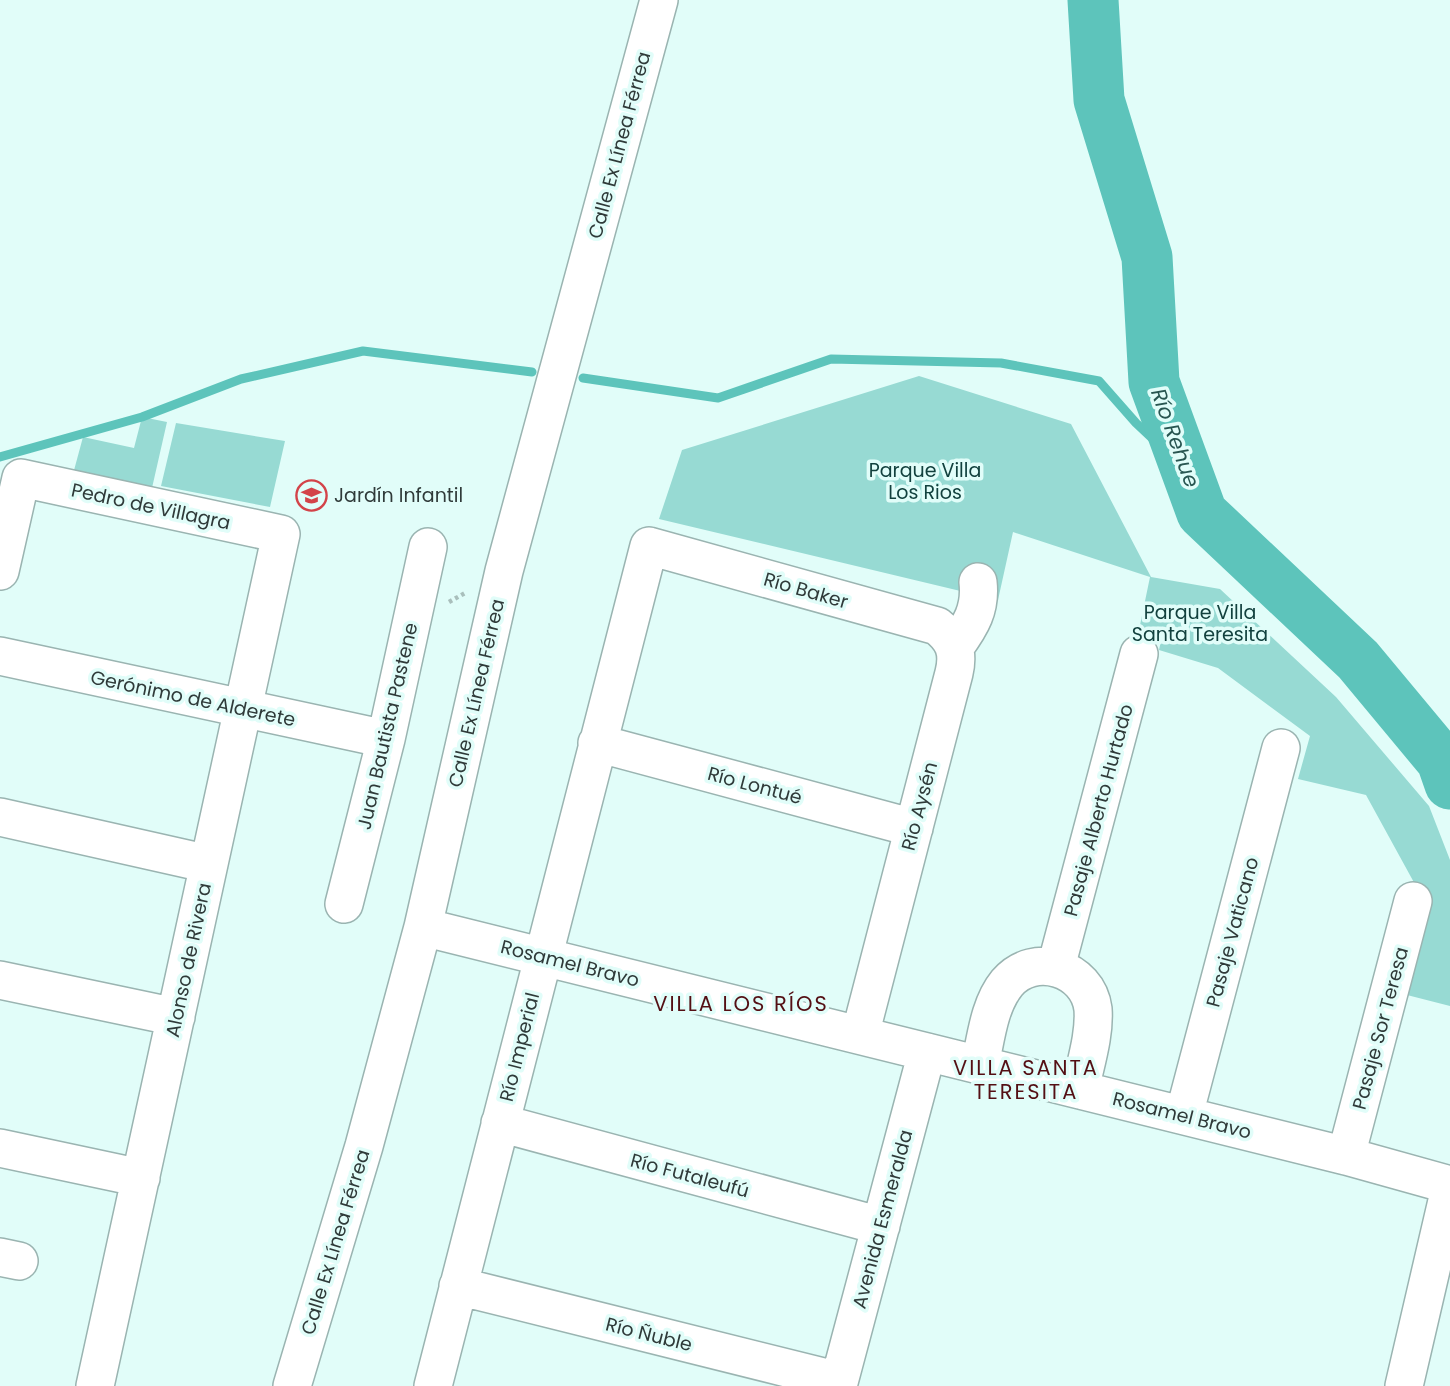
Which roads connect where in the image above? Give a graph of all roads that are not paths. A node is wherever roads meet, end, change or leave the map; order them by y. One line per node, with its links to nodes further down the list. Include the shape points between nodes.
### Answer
1 (659, 0): 19 (street, Calle Ex Línea Férrea, via 504,571)
2 (281, 534): 5 (street, Pedro de Villagra, via 21,478); 10 (street, Alonso de Rivera)
3 (649, 546): 7 (street, Río Baker, via 937,626); 12 (street, Río Imperial)
4 (428, 547): 11 (street, Juan Bautista Pastene)
5 (0, 569)
6 (978, 582): 7 (street, Río Aysén, via 974,619)
7 (955, 647): 15 (street, Río Aysén, via 957,662)
8 (1139, 654): 21 (street, Pasaje Alberto Hurtado)
9 (0, 656): 10 (street, Gerónimo de Alderete)
10 (243, 708): 11 (street, Gerónimo de Alderete); 16 (street, Alonso de Rivera)
11 (386, 739): 18 (street, Juan Bautista Pastene)
12 (597, 743): 15 (street, Río Lontué); 20 (street, Río Imperial)
13 (1281, 748): 28 (street, Pasaje Vaticano)
14 (0, 817): 16 (street)
15 (914, 828): 24 (street, Río Aysén)
16 (209, 864): 23 (street, Alonso de Rivera)
17 (1413, 901): 31 (street, Pasaje Sor Teresa)
18 (344, 904)
19 (423, 927): 20 (street, Rosamel Bravo); 39 (street, Calle Ex Línea Férrea)
20 (543, 956): 24 (street, Rosamel Bravo); 29 (street, Río Imperial)
21 (1056, 967): 26 (street, via 1030,968 1008,982 993,1007); 27 (street, via 1078,979 1091,1000 1092,1024)
22 (0, 980): 23 (street)
23 (176, 1017): 32 (street, Alonso de Rivera)
24 (860, 1035): 25 (street, Rosamel Bravo)
25 (927, 1052): 26 (street, Rosamel Bravo); 34 (street, Avenida Esmeralda)
26 (980, 1065): 27 (street, Rosamel Bravo)
27 (1080, 1090): 28 (street, Rosamel Bravo)
28 (1184, 1115): 31 (street, Rosamel Bravo)
29 (500, 1123): 34 (street, Río Futaleufú); 35 (street, Río Imperial)
30 (0, 1148): 32 (street)
31 (1346, 1156): 33 (street, Rosamel Bravo)
32 (141, 1178): 38 (street, Alonso de Rivera)
33 (1450, 1186): 36 (street, Rosamel Bravo)
34 (881, 1226): 37 (street, Avenida Esmeralda)
35 (458, 1286): 37 (street, Río Ñuble); 40 (street, Río Imperial)
36 (1436, 1315): 41 (street, Rosamel Bravo)
37 (839, 1384)
38 (95, 1386)
39 (292, 1386)
40 (433, 1386)
41 (1404, 1386)

